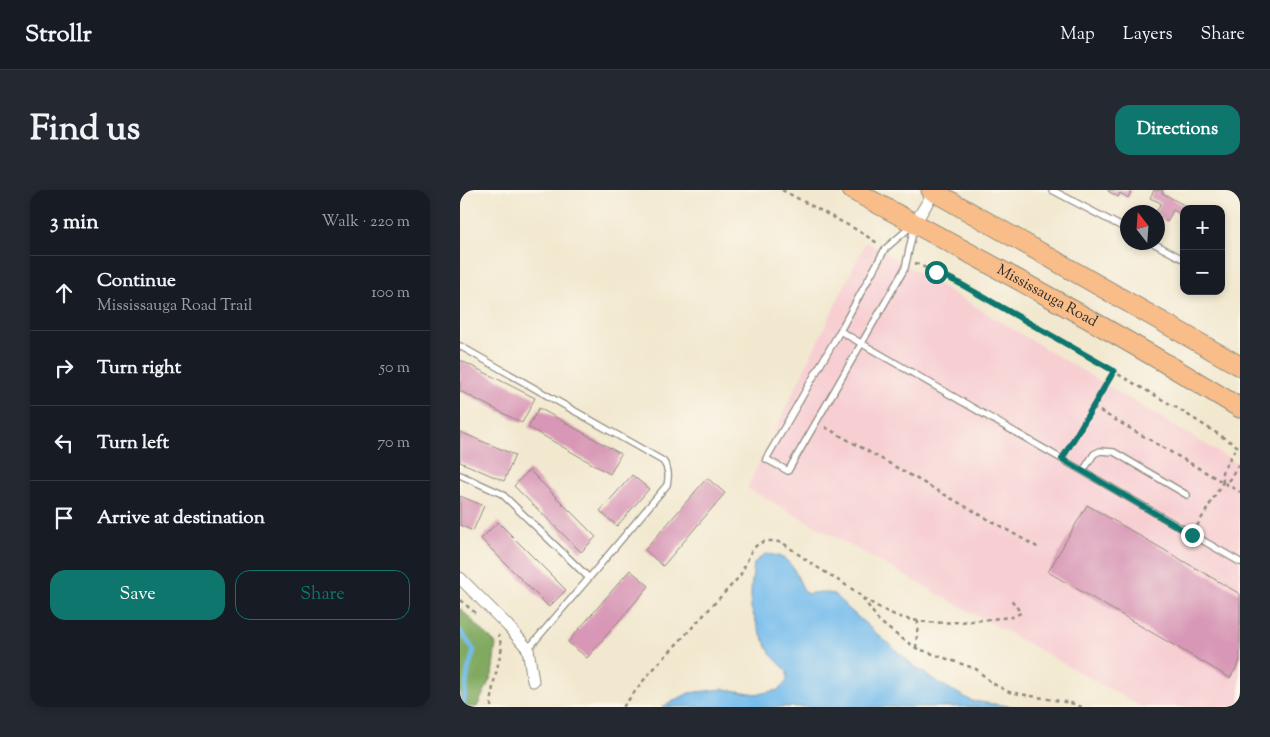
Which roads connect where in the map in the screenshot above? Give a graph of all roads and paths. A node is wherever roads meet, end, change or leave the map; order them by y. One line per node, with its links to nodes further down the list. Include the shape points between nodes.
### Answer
1 (782, 190): 7 (path)
2 (852, 190): 5 (main road, Mississauga Road)
3 (1052, 190): 6 (lane)
4 (934, 191): 5 (street); 14 (main road)
5 (915, 224): 11 (lane, via 884,249); 12 (lane, via 905,268); 17 (main road, Mississauga Road, via 1158,358)
6 (1120, 226)
7 (872, 240)
8 (1165, 249): 9 (lane)
9 (1180, 257)
10 (919, 266): 15 (path, via 957,282)
11 (840, 330): 12 (lane); 18 (lane, via 766,459 788,471)
12 (862, 343): 18 (lane); 20 (lane)
13 (460, 346): 31 (lane, via 659,459 667,467 667,485)
14 (1240, 366)
15 (1114, 371): 16 (path); 19 (path)
16 (1093, 407): 20 (path); 24 (path)
17 (1240, 408)
18 (816, 422): 28 (path)
19 (1238, 447): 24 (path, via 1222,472)
20 (1062, 459): 22 (lane)
21 (1240, 462): 24 (path, via 1229,480)
22 (1083, 471): 26 (lane, via 1094,454 1114,452); 27 (lane)
23 (460, 475): 31 (lane, via 502,494)
24 (1222, 482): 25 (path); 27 (path)
25 (1240, 492)
26 (1187, 495)
27 (1192, 535): 29 (lane)
28 (1039, 548)
29 (1240, 562)
30 (460, 578): 39 (street)
31 (589, 578): 39 (lane)
32 (862, 598): 36 (path, via 891,614); 38 (path, via 879,621); 42 (path, via 783,543 766,541 758,544 740,576 646,676)
33 (1010, 598): 36 (path, via 1020,613 1012,617 945,623)
34 (460, 600): 35 (path)
35 (483, 620)
36 (918, 621): 38 (path)
37 (496, 632): 41 (path, via 502,647)
38 (916, 648): 43 (path, via 976,669 1009,692)
39 (528, 649): 40 (street)
40 (533, 681)
41 (491, 707)
42 (623, 707)
43 (1082, 707)

